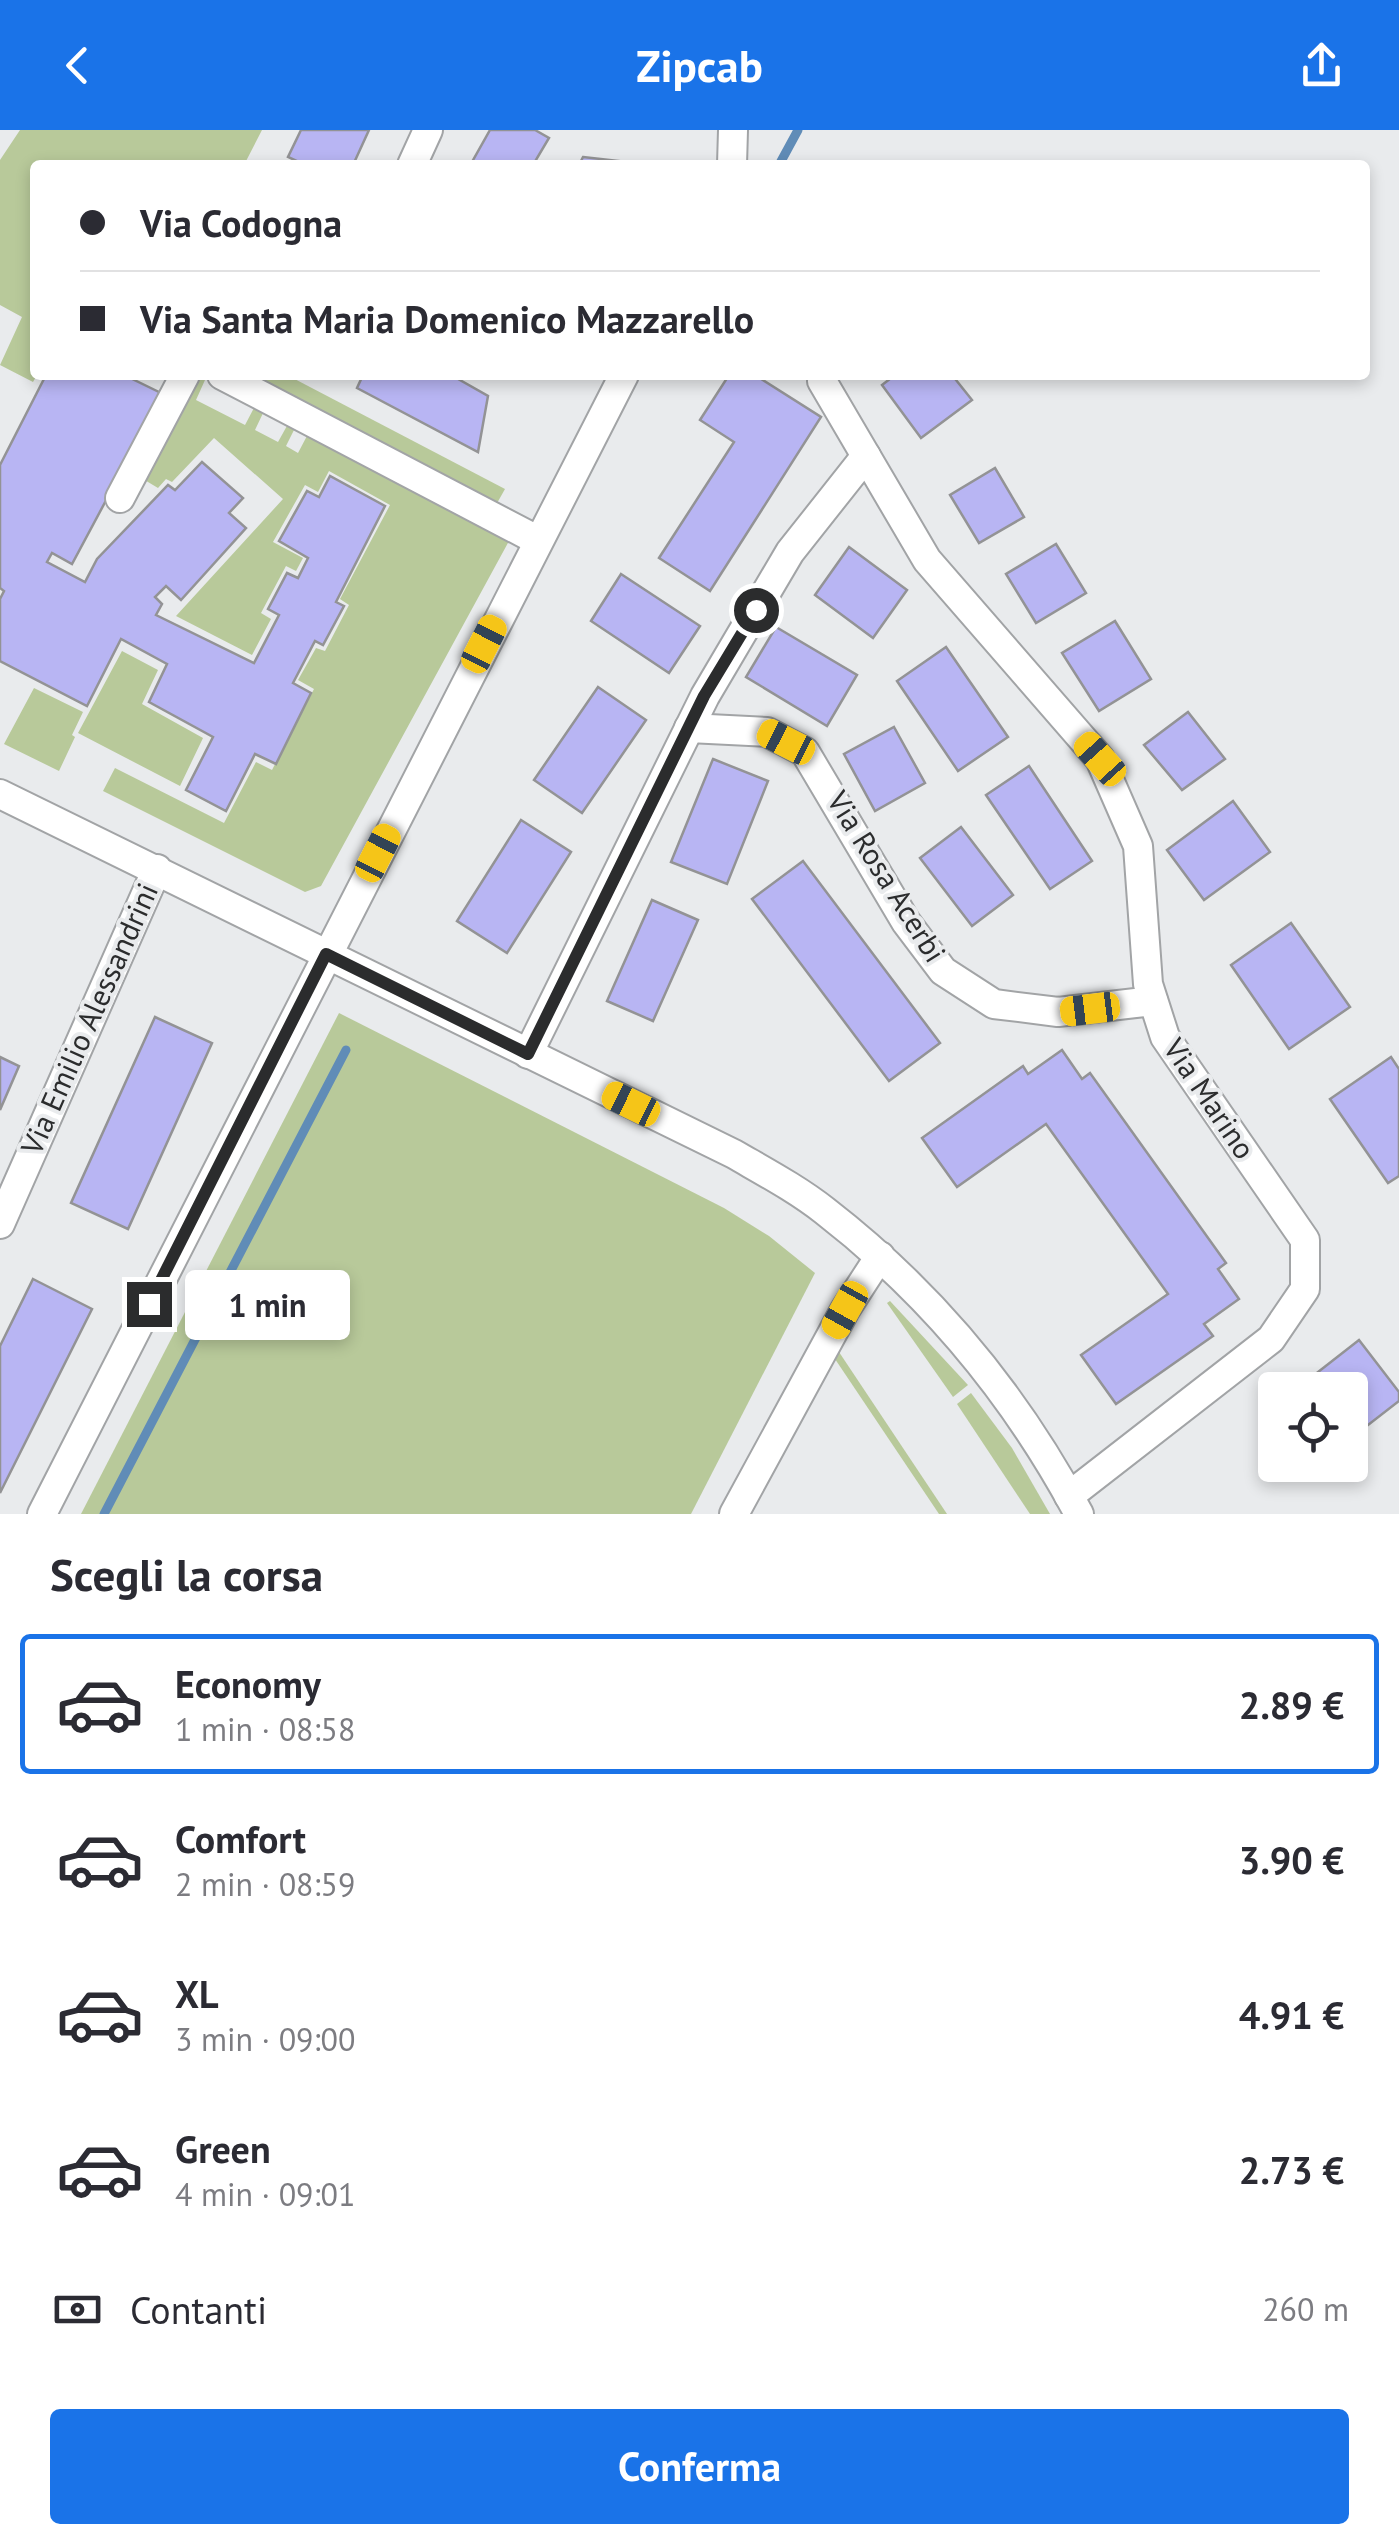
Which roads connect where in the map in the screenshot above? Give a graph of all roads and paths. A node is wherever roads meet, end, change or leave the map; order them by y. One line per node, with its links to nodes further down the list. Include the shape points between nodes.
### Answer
1 (428, 130): 3 (street)
2 (734, 130): 4 (street)
3 (414, 160)
4 (732, 160)
5 (182, 380): 10 (street)
6 (232, 380): 11 (street)
7 (616, 380): 11 (street)
8 (822, 381): 9 (street, Via Marino)
9 (866, 456): 12 (street, via 790,552); 16 (street, Via Marino, via 928,560 1100,759 1138,846)
10 (120, 498)
11 (537, 540): 15 (street)
12 (689, 728): 16 (street, Via Rosa Acerbi, via 767,732 805,752 906,922 943,971 994,1004 1058,1012); 17 (street)
13 (0, 794): 14 (street)
14 (156, 869): 15 (street); 18 (street, Via Emilio Alessandrini)
15 (326, 954): 17 (street); 21 (street)
16 (1153, 1001): 20 (street, Via Marino, via 1165,1036 1305,1240 1305,1289 1271,1338)
17 (528, 1054): 19 (street, via 734,1154 822,1208)
18 (0, 1224)
19 (880, 1256): 20 (street, via 990,1372); 22 (street)
20 (1074, 1505)
21 (42, 1514)
22 (734, 1514)

